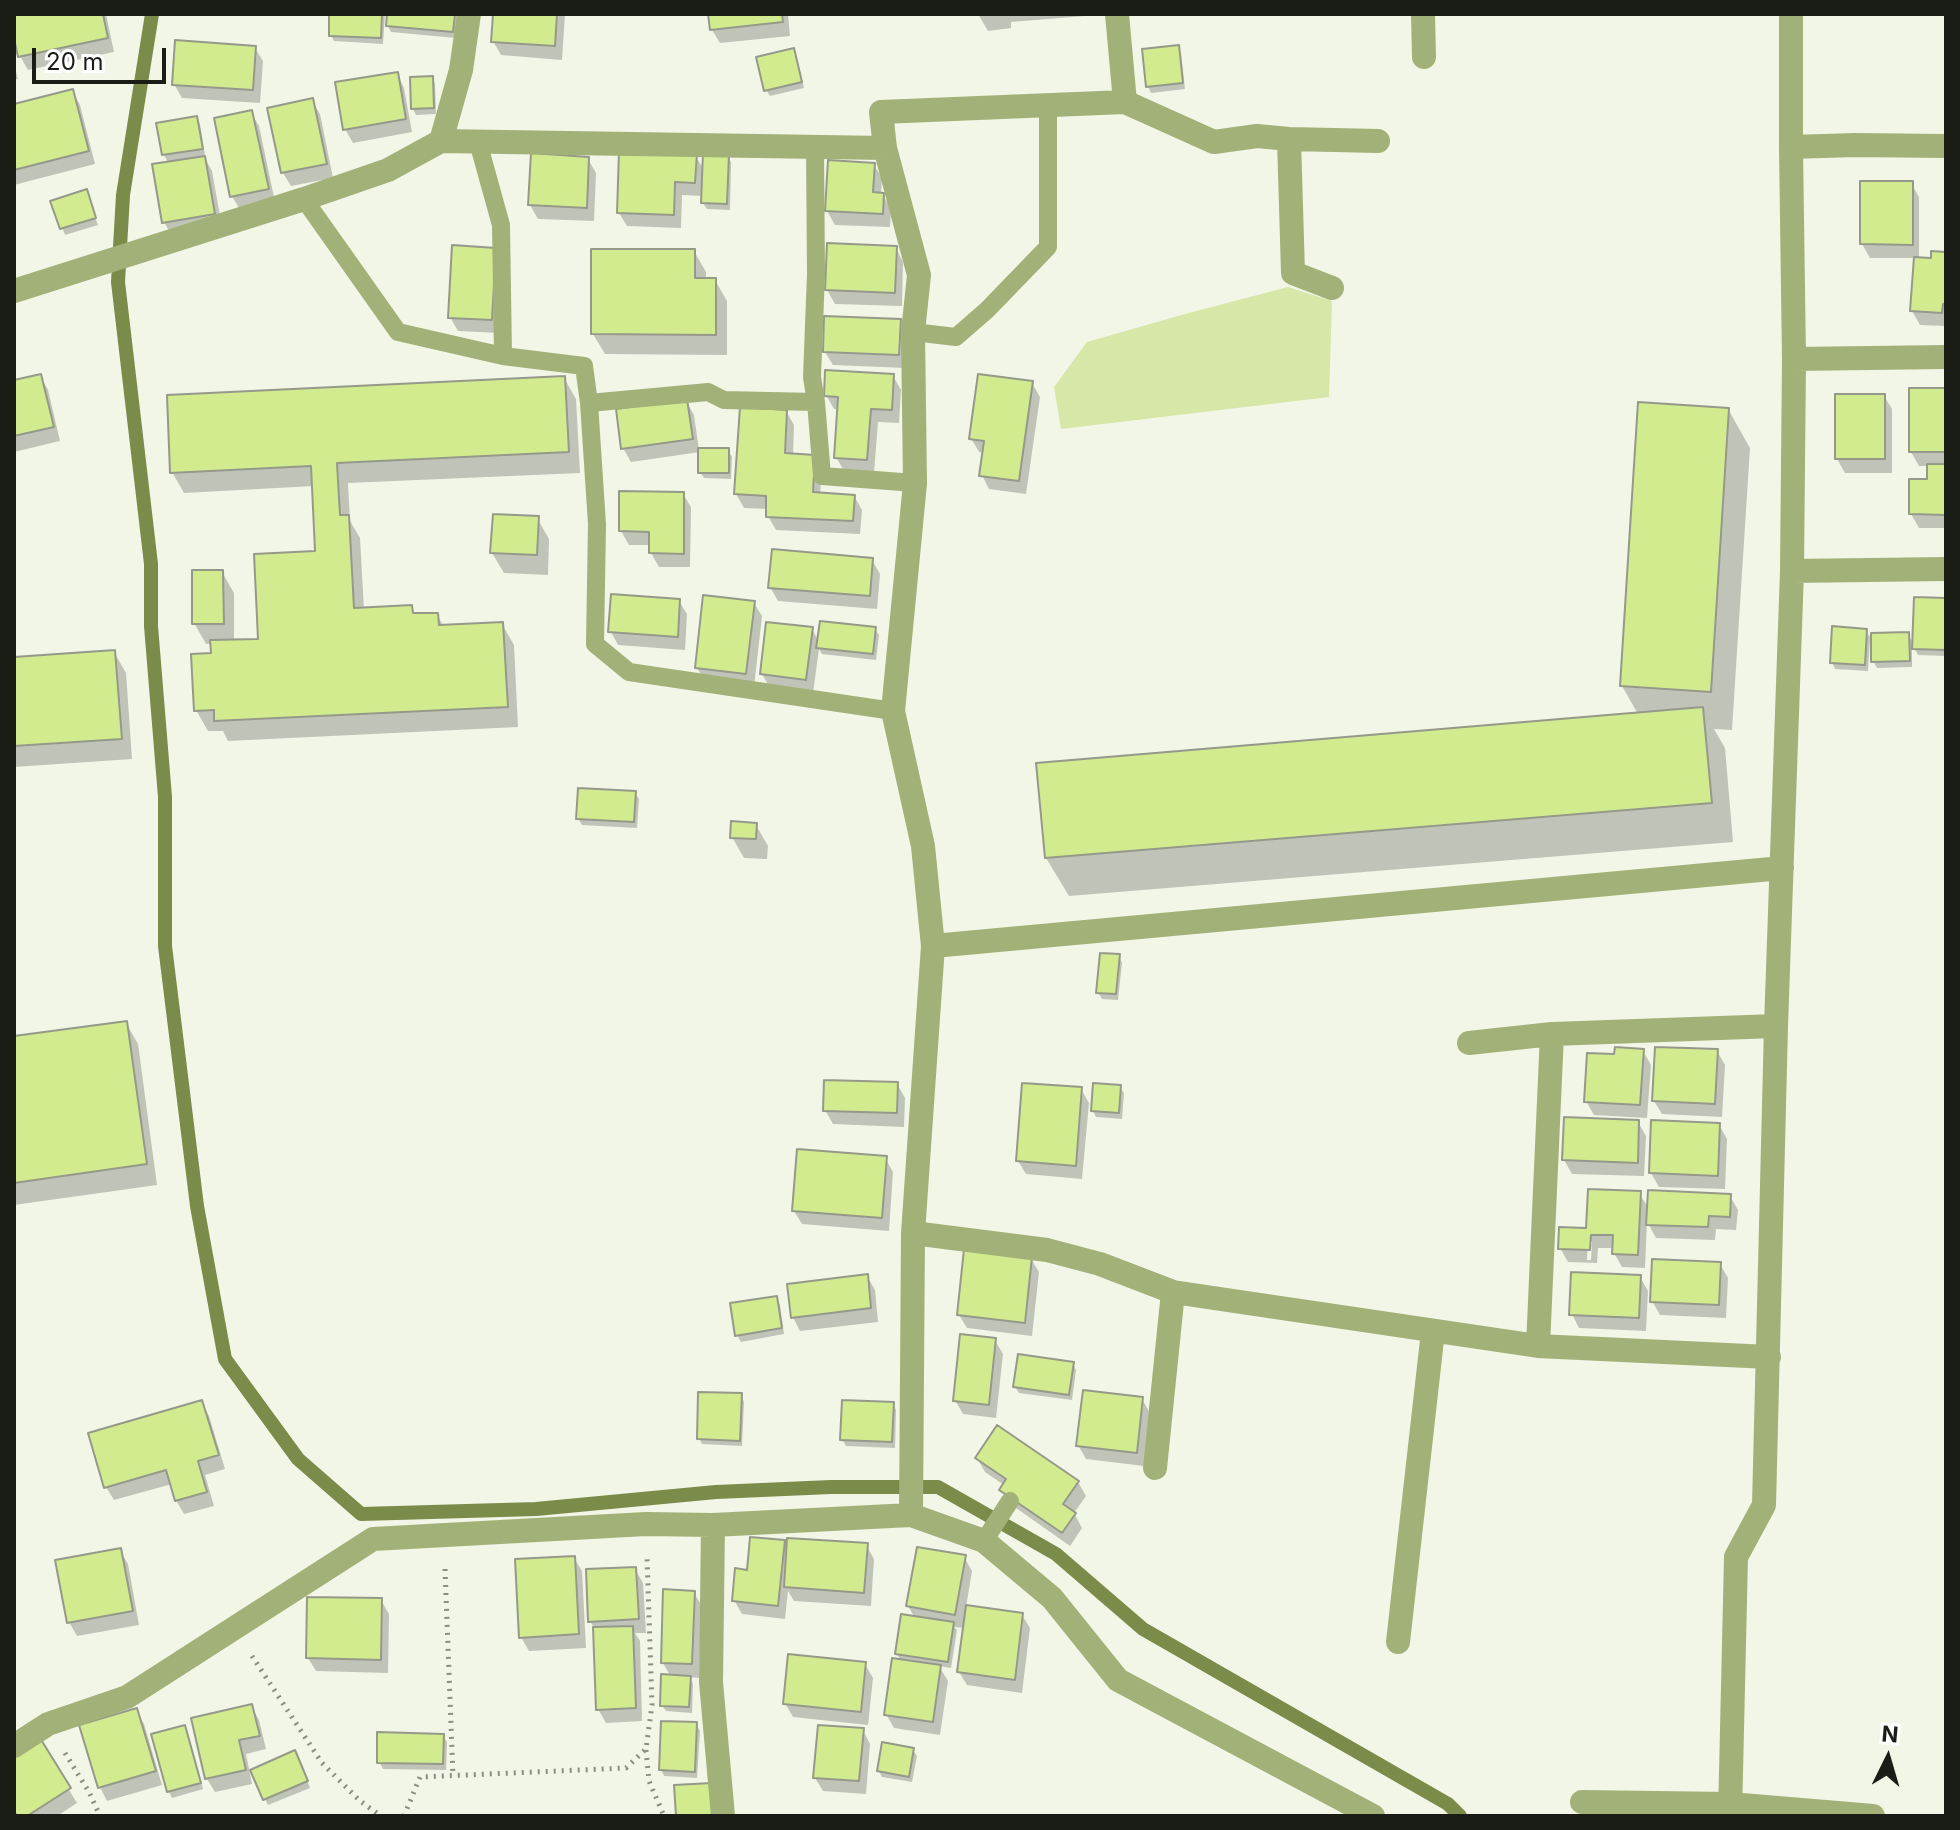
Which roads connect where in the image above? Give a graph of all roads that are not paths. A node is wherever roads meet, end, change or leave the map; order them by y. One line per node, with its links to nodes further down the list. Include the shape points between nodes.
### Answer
1 (469, 14): 9 (street, via 461,70)
2 (1117, 14): 6 (street)
3 (1423, 14): 5 (street)
4 (1791, 14): 14 (street)
5 (1424, 57)
6 (1125, 102): 7 (street); 8 (street, via 1214,142 1257,136)
7 (1048, 105): 15 (street, via 881,112); 19 (lane, via 1048,247 956,337)
8 (1289, 139): 10 (street); 17 (street, via 1293,273)
9 (441, 141): 11 (street); 16 (street, via 388,170)
10 (1378, 141)
11 (478, 142): 13 (street); 20 (lane, via 501,225)
12 (1946, 146): 14 (street)
13 (815, 147): 15 (street); 23 (lane)
14 (1791, 147): 22 (street)
15 (885, 148): 19 (street, via 919,275)
16 (304, 199): 18 (street); 20 (lane, via 398,332)
17 (1332, 288)
18 (14, 291)
19 (913, 332): 25 (street)
20 (503, 356): 24 (lane, via 584,366)
21 (1946, 357): 22 (street)
22 (1794, 359): 27 (street)
23 (816, 402): 24 (lane, via 724,400 708,392); 25 (lane, via 822,476)
24 (589, 403): 28 (lane, via 597,524 595,644 629,672)
25 (915, 483): 28 (street)
26 (1946, 569): 27 (street)
27 (1792, 571): 29 (street)
28 (893, 711): 30 (street, via 923,846)
29 (1782, 868): 30 (street); 31 (street)
30 (933, 946): 34 (street)
31 (1776, 1026): 32 (street); 38 (street)
32 (1552, 1034): 33 (street); 37 (street)
33 (1469, 1043)
34 (913, 1233): 35 (street, via 1047,1250); 41 (street)
35 (1173, 1292): 36 (street); 39 (street)
36 (1433, 1331): 37 (street); 44 (street)
37 (1538, 1346): 38 (street)
38 (1769, 1357): 47 (street, via 1764,1505 1736,1557)
39 (1155, 1468)
40 (1010, 1501): 43 (lane)
41 (911, 1515): 42 (street); 43 (street)
42 (713, 1525): 45 (street, via 373,1539 127,1697 48,1724); 48 (street, via 711,1682)
43 (984, 1541): 49 (street, via 1052,1598 1118,1680)
44 (1398, 1642)
45 (14, 1746)
46 (1582, 1802): 47 (street)
47 (1730, 1810): 50 (street)
48 (723, 1816)
49 (1373, 1816)
50 (1873, 1816)

